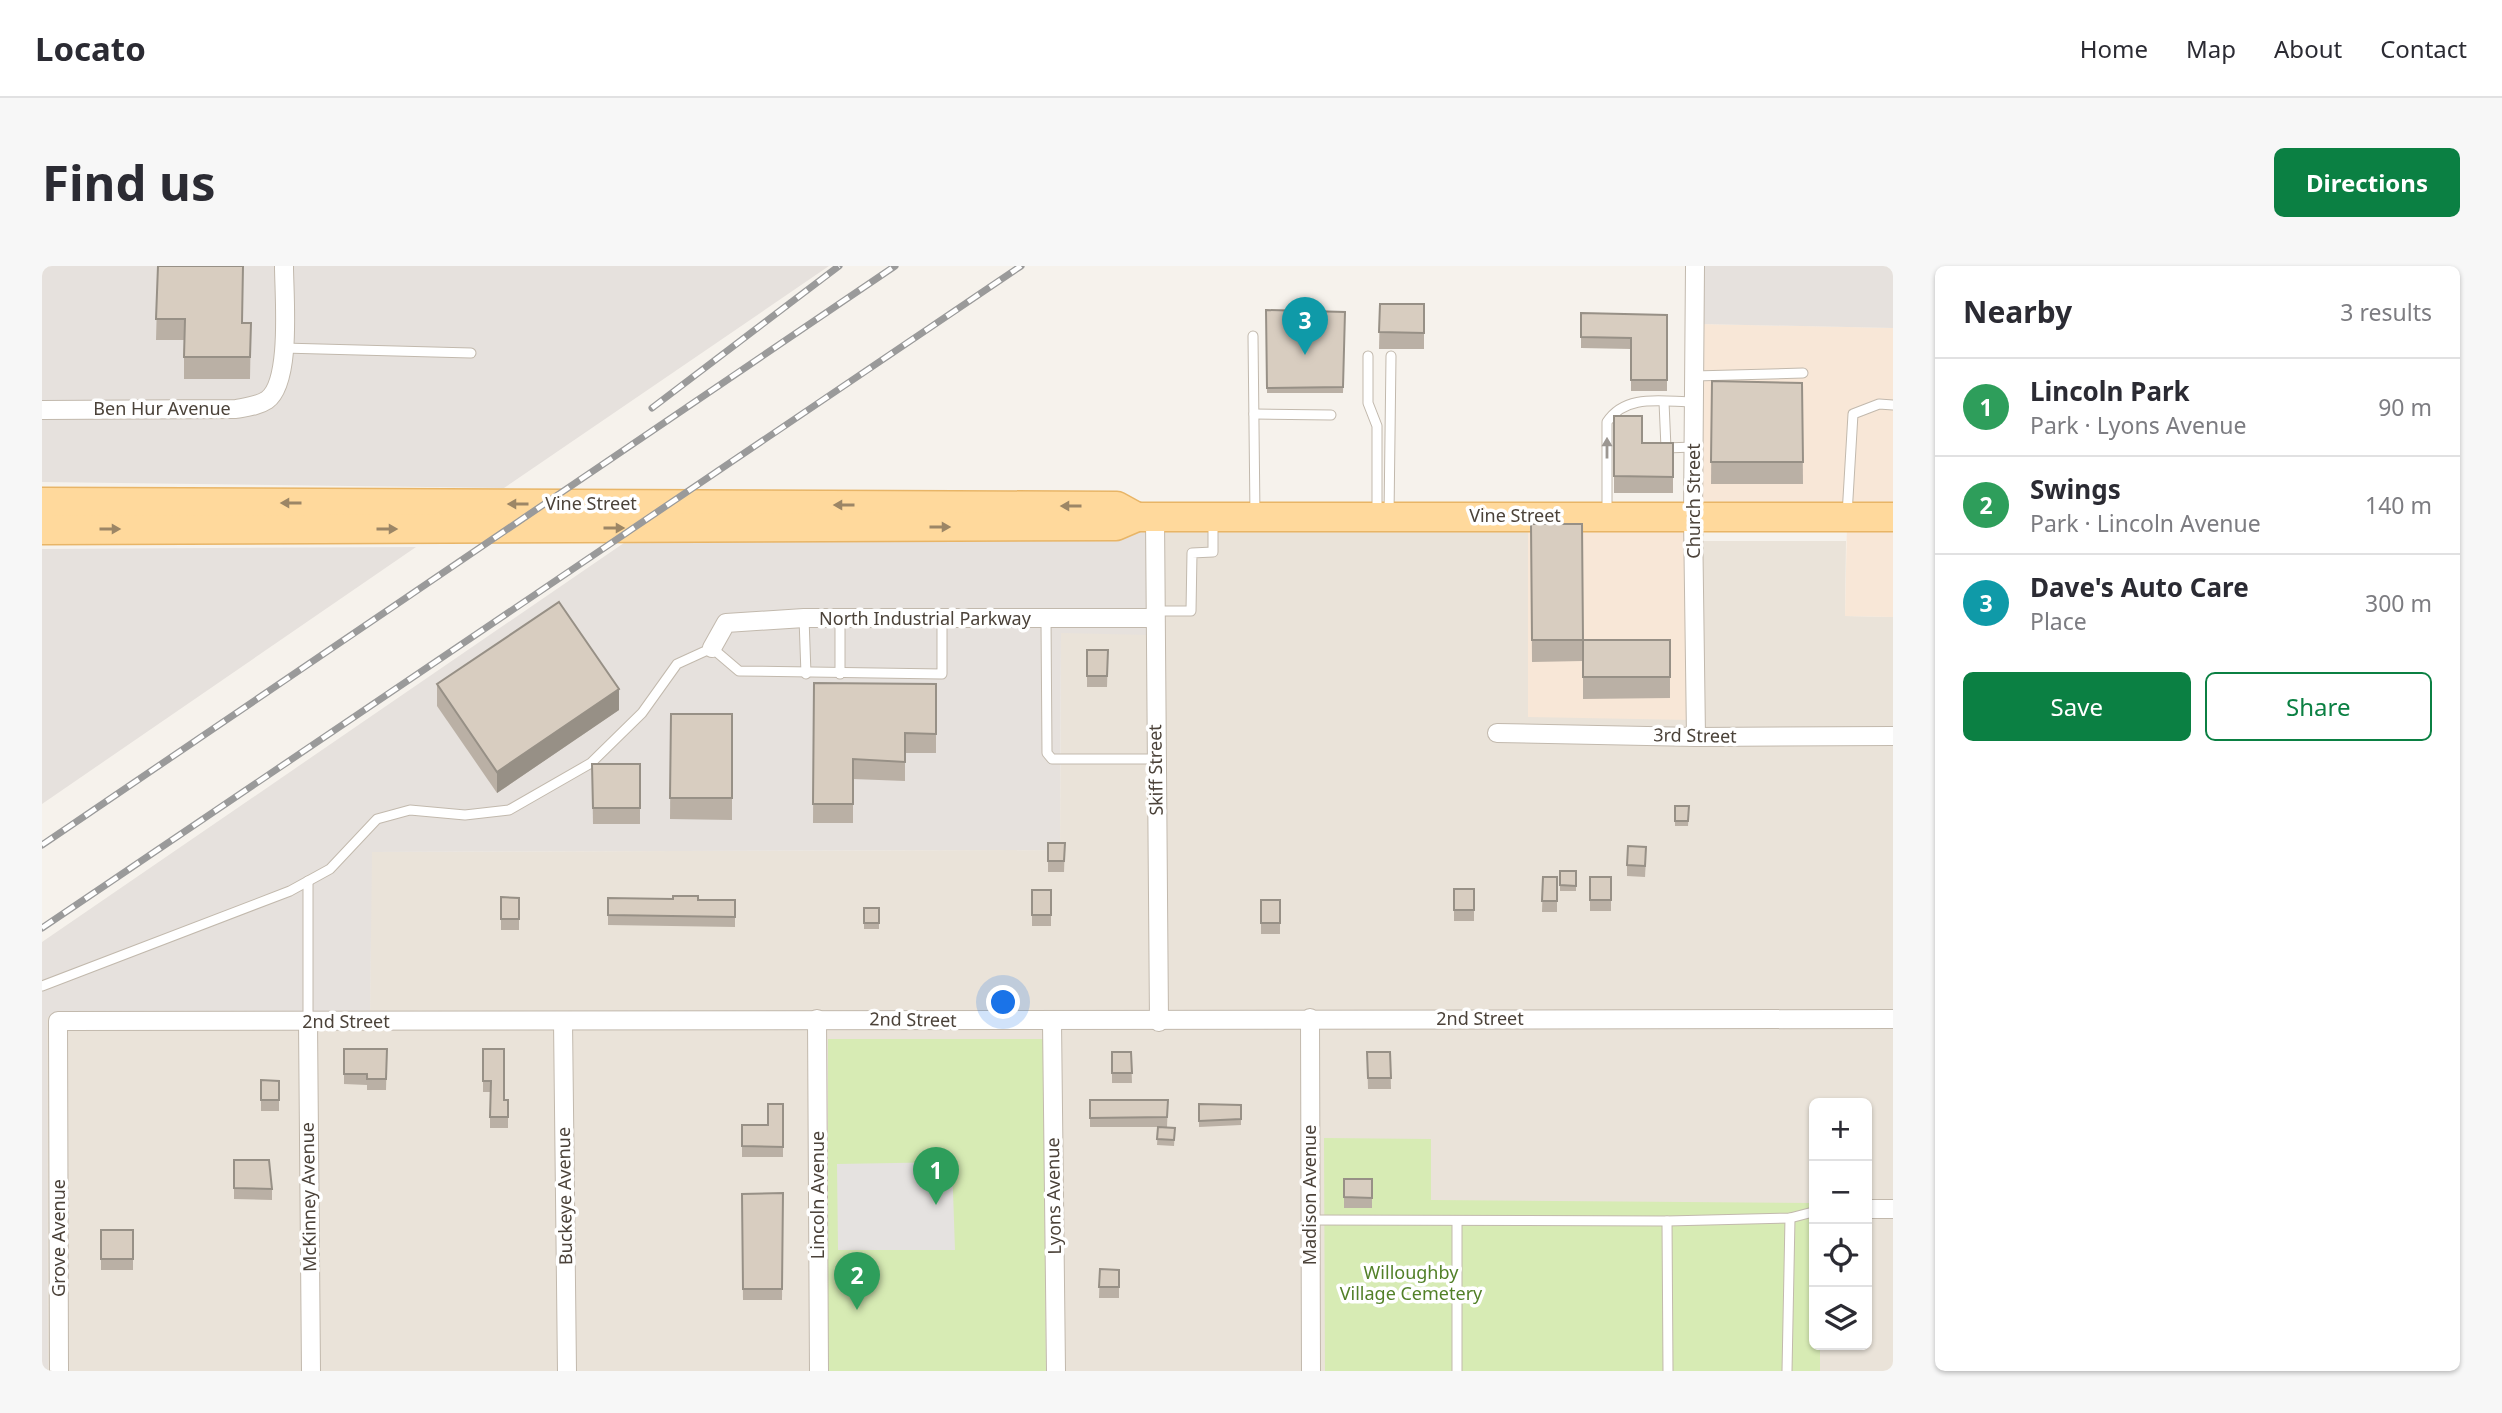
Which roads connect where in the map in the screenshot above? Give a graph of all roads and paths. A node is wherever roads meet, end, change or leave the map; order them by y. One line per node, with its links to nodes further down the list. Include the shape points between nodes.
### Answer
1 (284, 266): 4 (street, Ben Hur Avenue)
2 (1695, 266): 9 (street, Church Street)
3 (1253, 336): 14 (lane)
4 (283, 348): 5 (lane); 13 (street, Ben Hur Avenue, via 283,372 277,388 269,399 254,406)
5 (471, 353)
6 (1368, 356): 19 (lane, via 1368,403 1377,426)
7 (1391, 356): 19 (lane)
8 (1803, 373): 9 (lane)
9 (1694, 376): 11 (street, Church Street)
10 (1664, 402): 11 (lane); 16 (lane, via 1666,448); 20 (lane, one-way to 10, via 1607,422 1615,410 1628,403)
11 (1694, 402): 16 (street, Church Street)
12 (1893, 405): 24 (lane, via 1879,404 1853,414)
13 (42, 410)
14 (1254, 414): 15 (lane); 18 (lane)
15 (1331, 415)
16 (1693, 447): 23 (street, Church Street)
17 (42, 502): 21 (main road, Vine Street, one-way to 17, via 1118,506)
18 (1255, 516): 19 (main road, Vine Street); 22 (main road, Vine Street)
19 (1383, 516): 20 (main road, Vine Street)
20 (1607, 516): 23 (main road, Vine Street)
21 (1146, 517): 22 (main road, Vine Street); 26 (main road, Vine Street, one-way to 21, via 1115,526); 27 (street, Skiff Street)
22 (1213, 517): 27 (lane, via 1213,552 1192,553 1191,611)
23 (1693, 517): 24 (main road, Vine Street); 37 (street, Church Street)
24 (1847, 517): 25 (main road, Vine Street)
25 (1893, 517)
26 (42, 530)
27 (1154, 615): 31 (street, North Industrial Parkway); 38 (street, Skiff Street)
28 (804, 618): 29 (street, North Industrial Parkway); 32 (street, North Industrial Parkway, via 726,623); 33 (lane)
29 (840, 620): 30 (street, North Industrial Parkway); 34 (lane)
30 (942, 620): 31 (street, North Industrial Parkway); 34 (lane, via 942,674)
31 (1046, 620): 38 (lane, via 1047,753 1052,759)
32 (712, 648): 33 (lane, via 739,671); 39 (lane, via 677,664 642,713 591,763 509,810 465,815 410,810 377,819 330,869)
33 (806, 674): 34 (lane)
34 (840, 674)
35 (1497, 733): 37 (street, 3rd Street)
36 (1893, 736): 37 (street, 3rd Street)
37 (1696, 737)
38 (1156, 759): 48 (street, Skiff Street)
39 (308, 881): 40 (lane); 46 (lane)
40 (42, 986)
41 (1310, 1018): 43 (street, 2nd Street); 48 (street, 2nd Street); 53 (street, Madison Avenue)
42 (817, 1019): 45 (street, 2nd Street); 47 (street, 2nd Street); 59 (street, Lincoln Avenue)
43 (1893, 1019)
44 (58, 1021): 46 (street, 2nd Street); 56 (street, Grove Avenue)
45 (563, 1021): 46 (street, 2nd Street); 58 (street, Buckeye Avenue)
46 (307, 1022): 57 (street, McKinney Avenue)
47 (1052, 1022): 48 (street, 2nd Street); 60 (street, Lyons Avenue)
48 (1159, 1023)
49 (1872, 1209): 50 (street)
50 (1893, 1209)
51 (1809, 1213): 52 (lane)
52 (1790, 1218): 55 (lane); 64 (lane)
53 (1310, 1220): 54 (lane); 61 (street, Madison Avenue)
54 (1457, 1221): 55 (lane); 62 (lane)
55 (1667, 1221): 63 (lane)
56 (59, 1371)
57 (311, 1371)
58 (567, 1371)
59 (819, 1371)
60 (1056, 1371)
61 (1311, 1371)
62 (1457, 1371)
63 (1668, 1371)
64 (1787, 1371)

